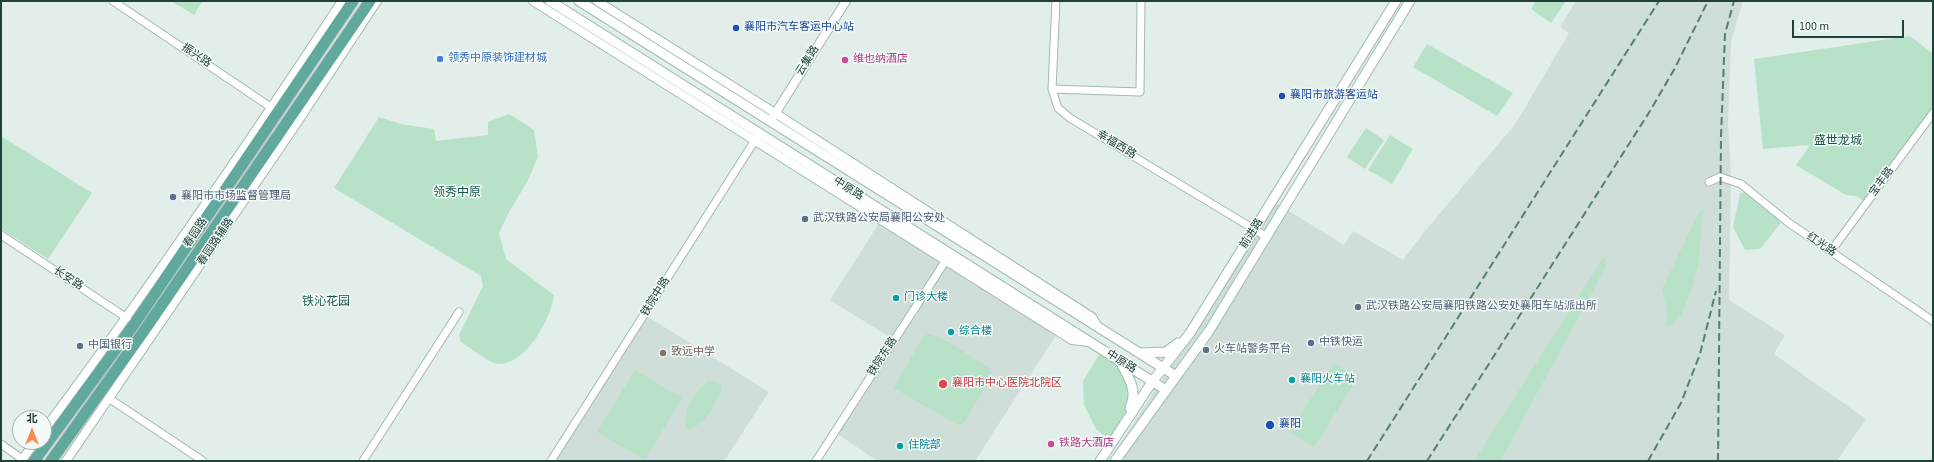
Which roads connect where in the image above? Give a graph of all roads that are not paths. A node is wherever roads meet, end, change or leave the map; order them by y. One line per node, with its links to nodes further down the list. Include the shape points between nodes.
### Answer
1 (113, 1): 16 (street, 振兴路)
2 (342, 1): 16 (street)
3 (353, 1): 16 (main road, 春园路)
4 (370, 1): 37 (main road, 春园路)
5 (377, 1): 37 (street, 春园路辅路, via 297,124)
6 (533, 1): 20 (street)
7 (550, 1): 19 (main road, 中原路)
8 (578, 1): 18 (main road, 中原路)
9 (597, 1): 18 (street)
10 (846, 1): 18 (street, 云集路)
11 (1056, 1): 15 (street, 幸福西路)
12 (1141, 1): 15 (street, via 1140,92)
13 (1396, 1): 22 (main road, 前进路)
14 (1410, 1): 24 (main road, 前进路)
15 (1052, 89): 22 (street, 幸福西路, via 1058,108 1070,118)
16 (275, 110): 28 (main road, 春园路)
17 (1933, 113): 25 (street, 宝丰路)
18 (772, 117): 31 (main road, 中原路)
19 (760, 133): 20 (street, 铁院中路); 26 (main road, 中原路)
20 (754, 142): 26 (street); 48 (street, 铁院中路)
21 (1709, 182): 25 (street, 红光路, via 1720,177 1741,184 1789,223)
22 (1255, 230): 24 (street, 幸福西路); 30 (main road, 前进路)
23 (1, 235): 28 (street, 长安路)
24 (1267, 237): 34 (main road, 前进路, via 1209,331)
25 (1831, 251): 29 (street, 红光路)
26 (948, 257): 32 (main road, 中原路); 49 (street, 铁院东路)
27 (459, 312): 47 (street)
28 (131, 320): 38 (street); 43 (main road, 春园路)
29 (1933, 321)
30 (1190, 333): 31 (main road, via 1166,352); 33 (main road, 前进路)
31 (1139, 353): 33 (main road, 中原路)
32 (1120, 362): 35 (main road, 中原路); 39 (main road, via 1132,382 1134,400)
33 (1162, 368): 34 (main road, 中原路); 35 (main road, 前进路)
34 (1176, 376): 36 (main road, 前进路)
35 (1152, 382): 36 (main road, 中原路); 39 (main road, 前进路)
36 (1166, 390): 51 (main road, 前进路)
37 (106, 395): 44 (main road, 春园路); 45 (street, 春园路辅路); 46 (street)
38 (52, 420)
39 (1120, 430): 50 (main road, 前进路)
40 (1, 444): 42 (street)
41 (29, 450): 42 (street)
42 (22, 460)
43 (34, 461)
44 (51, 461)
45 (66, 461)
46 (203, 461)
47 (363, 461)
48 (551, 461)
49 (816, 461)
50 (1100, 461)
51 (1115, 461)

